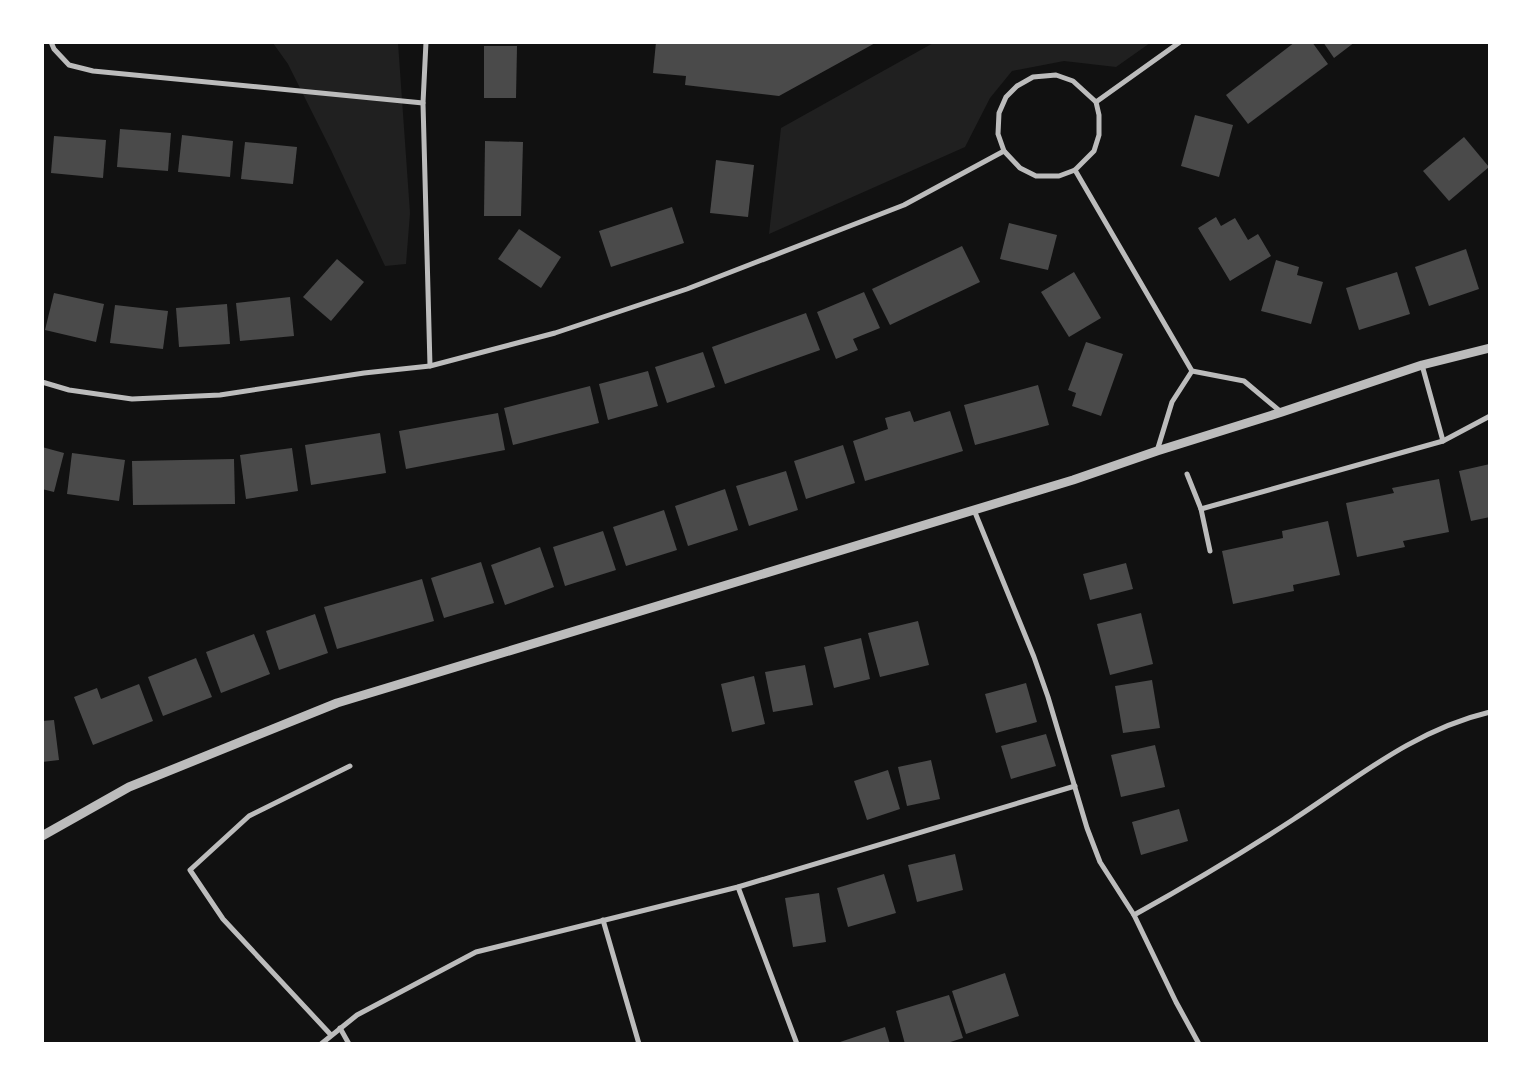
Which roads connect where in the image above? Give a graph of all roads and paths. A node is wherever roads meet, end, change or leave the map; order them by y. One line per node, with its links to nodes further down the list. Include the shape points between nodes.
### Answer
1 (51, 42): 5 (street, via 69,65 94,71)
2 (426, 42): 5 (street)
3 (1180, 42): 4 (street)
4 (1096, 102): 6 (street, via 1073,81 1056,75 1033,77 1006,97 999,113 998,134); 7 (street, via 1099,135 1094,151)
5 (423, 103): 10 (street)
6 (1004, 151): 7 (street, via 1020,168 1036,176 1059,176); 10 (street, via 904,205 687,289 555,333)
7 (1076, 170): 11 (street)
8 (1490, 348): 9 (street)
9 (1422, 364): 13 (street); 15 (street)
10 (430, 366): 12 (street, via 220,395 132,399 69,390)
11 (1192, 371): 13 (street, via 1244,381); 16 (street, via 1172,402)
12 (42, 382)
13 (1282, 412): 16 (street)
14 (1490, 416): 15 (street)
15 (1443, 441): 18 (street)
16 (1157, 451): 19 (street)
17 (1187, 474): 18 (street)
18 (1201, 509): 20 (street)
19 (974, 510): 23 (street, via 1040,673); 24 (street, via 337,703 129,788)
20 (1210, 551)
21 (1490, 712): 26 (street, via 1440,728 1385,757 1240,854)
22 (350, 766): 29 (street, via 249,816 190,870 224,920)
23 (1075, 786): 25 (street); 26 (street, via 1100,862)
24 (42, 836)
25 (738, 887): 27 (street); 33 (street)
26 (1134, 915): 34 (street)
27 (603, 920): 28 (street, via 476,952 357,1015); 32 (street)
28 (340, 1028): 29 (street); 31 (street)
29 (331, 1035): 30 (street)
30 (321, 1044)
31 (349, 1044)
32 (639, 1044)
33 (797, 1044)
34 (1199, 1044)

